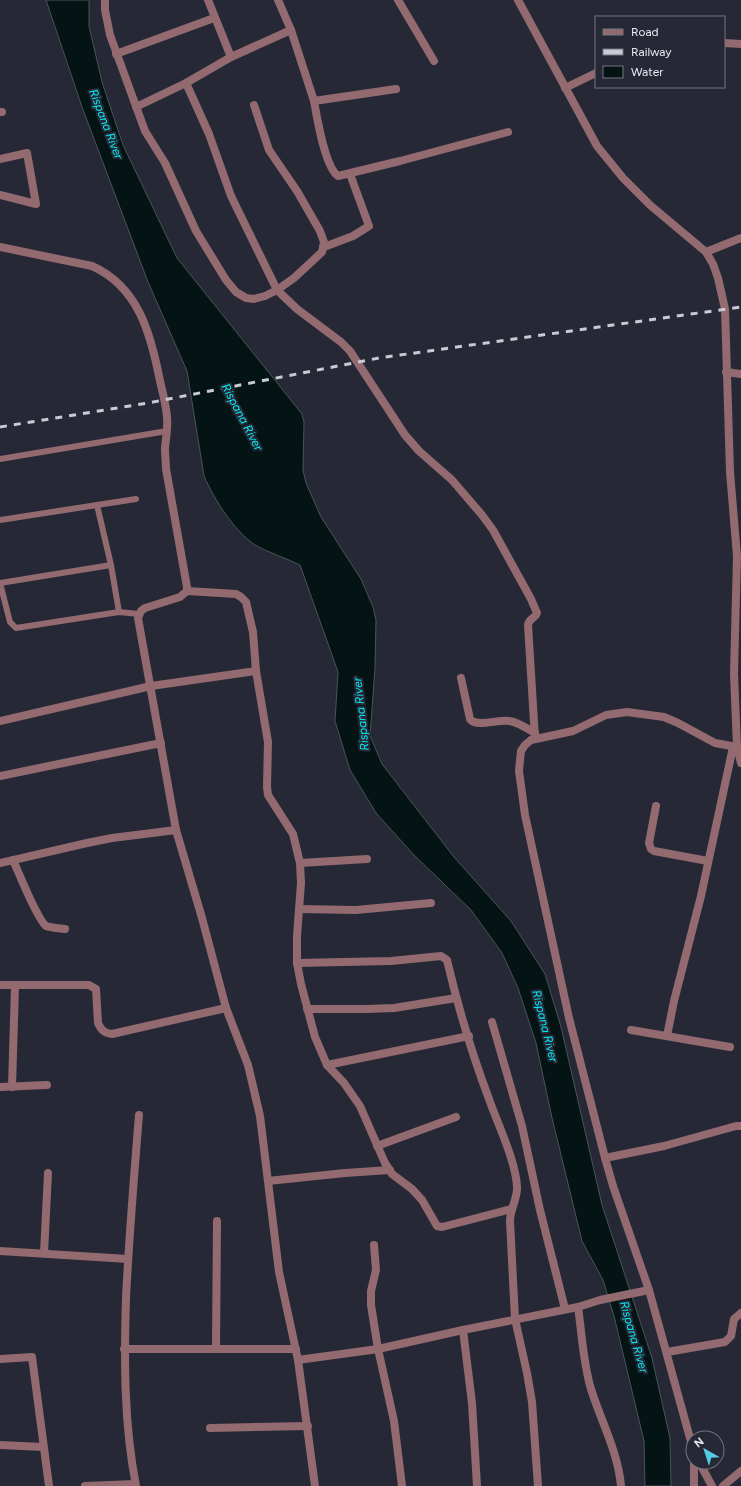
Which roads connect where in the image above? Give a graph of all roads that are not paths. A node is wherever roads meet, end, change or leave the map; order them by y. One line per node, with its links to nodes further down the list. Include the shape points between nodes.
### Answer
1 (106, 0): 10 (street, via 106,17)
2 (208, 0): 6 (street)
3 (278, 0): 7 (street)
4 (398, 0): 12 (street)
5 (518, 0): 15 (street)
6 (214, 18): 10 (street); 11 (street)
7 (291, 30): 11 (street); 17 (street)
8 (725, 43): 9 (street)
9 (741, 44)
10 (116, 54): 19 (street)
11 (231, 57): 14 (street)
12 (434, 61)
13 (595, 73): 15 (street)
14 (186, 83): 19 (street); 28 (street, via 231,196)
15 (565, 88): 27 (street, via 597,146 609,162 650,205)
16 (396, 89): 17 (street)
17 (314, 102): 22 (street, via 332,169 338,176)
18 (254, 105): 26 (street, via 269,150 298,191 320,231)
19 (136, 107): 28 (street, via 196,231 226,280 236,292 246,298 259,298)
20 (508, 132): 22 (street)
21 (0, 159): 23 (street, via 27,152 36,204)
22 (350, 174): 26 (street, via 369,226 353,236)
23 (0, 195)
24 (741, 238): 27 (street)
25 (0, 247): 31 (street, via 92,266 104,271 118,283 137,308 147,327 167,418)
26 (324, 247): 28 (street, via 310,264)
27 (706, 252): 29 (street, via 718,278 724,309)
28 (277, 290): 46 (street, via 307,318 346,347 405,435 452,480 493,530 537,612 528,625)
29 (726, 372): 30 (street); 36 (street, via 730,472)
30 (741, 374)
31 (166, 431): 32 (lane); 39 (street, via 166,469)
32 (0, 459)
33 (136, 500): 34 (lane)
34 (98, 505): 35 (lane); 37 (lane)
35 (0, 520)
36 (739, 556): 48 (street, via 734,674)
37 (112, 565): 38 (lane); 40 (lane)
38 (0, 583): 40 (lane, via 10,622 16,628)
39 (187, 591): 41 (street, via 180,597 145,608); 42 (street, via 236,594 244,599 253,632)
40 (119, 612): 41 (lane)
41 (139, 614): 44 (street)
42 (256, 672): 44 (street); 57 (street, via 268,742 268,795 293,834)
43 (462, 678): 46 (street, via 471,721 511,721)
44 (151, 686): 45 (street); 47 (street)
45 (0, 721)
46 (535, 736): 48 (street, via 573,731 598,718 627,712 664,717 715,743); 80 (street, via 521,751 519,771 525,815 569,1018)
47 (161, 743): 50 (street); 52 (street)
48 (735, 747): 49 (street); 55 (street)
49 (741, 764)
50 (0, 776)
51 (656, 806): 55 (street, via 648,843 651,849)
52 (176, 830): 54 (street, via 86,842); 65 (street)
53 (367, 859): 57 (street)
54 (13, 860): 56 (street); 60 (street, via 44,923)
55 (708, 861): 70 (street)
56 (0, 863)
57 (300, 863): 59 (street)
58 (431, 903): 59 (street, via 356,910)
59 (298, 909): 61 (street)
60 (65, 929)
61 (297, 963): 64 (street, via 392,961 443,956 448,960); 66 (street)
62 (0, 986): 63 (street)
63 (15, 986): 65 (street, via 84,984 93,987 96,989 99,1027 105,1033 112,1034); 74 (street)
64 (456, 998): 66 (street, via 394,1008); 69 (street)
65 (226, 1008): 83 (street, via 246,1058 254,1088)
66 (307, 1008): 72 (street, via 315,1037)
67 (492, 1022): 92 (street, via 522,1126)
68 (631, 1030): 70 (street)
69 (469, 1036): 72 (street); 84 (street, via 514,1172 517,1192)
70 (667, 1036): 71 (street)
71 (730, 1047)
72 (327, 1065): 79 (street, via 355,1099)
73 (47, 1085): 74 (street)
74 (12, 1087): 75 (street)
75 (0, 1088)
76 (139, 1116): 89 (street)
77 (456, 1117): 79 (street)
78 (741, 1126): 80 (street)
79 (377, 1146): 81 (street)
80 (606, 1158): 90 (street, via 613,1186)
81 (390, 1170): 83 (street); 84 (street, via 418,1194 439,1227)
82 (48, 1173): 88 (street)
83 (268, 1181): 98 (street, via 279,1272)
84 (511, 1209): 94 (street)
85 (217, 1221): 97 (street)
86 (374, 1245): 99 (street, via 376,1270 371,1296)
87 (0, 1251): 88 (street)
88 (44, 1253): 89 (street)
89 (128, 1259): 96 (street)
90 (650, 1290): 91 (street); 100 (street)
91 (578, 1307): 92 (street); 118 (street, via 591,1389 617,1460)
92 (565, 1309): 94 (street)
93 (741, 1313): 100 (street, via 734,1319 732,1336 725,1342)
94 (515, 1319): 95 (street); 117 (street, via 532,1402)
95 (463, 1330): 99 (street); 116 (street, via 472,1403)
96 (124, 1349): 97 (street); 111 (street, via 127,1417)
97 (216, 1349): 98 (street)
98 (296, 1349): 102 (street)
99 (378, 1349): 102 (street); 115 (street, via 394,1421)
100 (667, 1352): 105 (street)
101 (0, 1359): 107 (street, via 32,1357)
102 (298, 1360): 103 (street)
103 (308, 1426): 104 (street); 114 (street)
104 (210, 1428)
105 (688, 1430)
106 (0, 1445): 107 (street)
107 (43, 1447): 112 (street)
108 (694, 1470): 119 (street)
109 (703, 1470): 120 (street)
110 (741, 1471): 121 (street)
111 (136, 1485): 113 (street)
112 (49, 1486)
113 (84, 1486)
114 (316, 1486)
115 (402, 1486)
116 (477, 1486)
117 (538, 1486)
118 (621, 1486)
119 (694, 1486)
120 (712, 1486)
121 (723, 1486)

